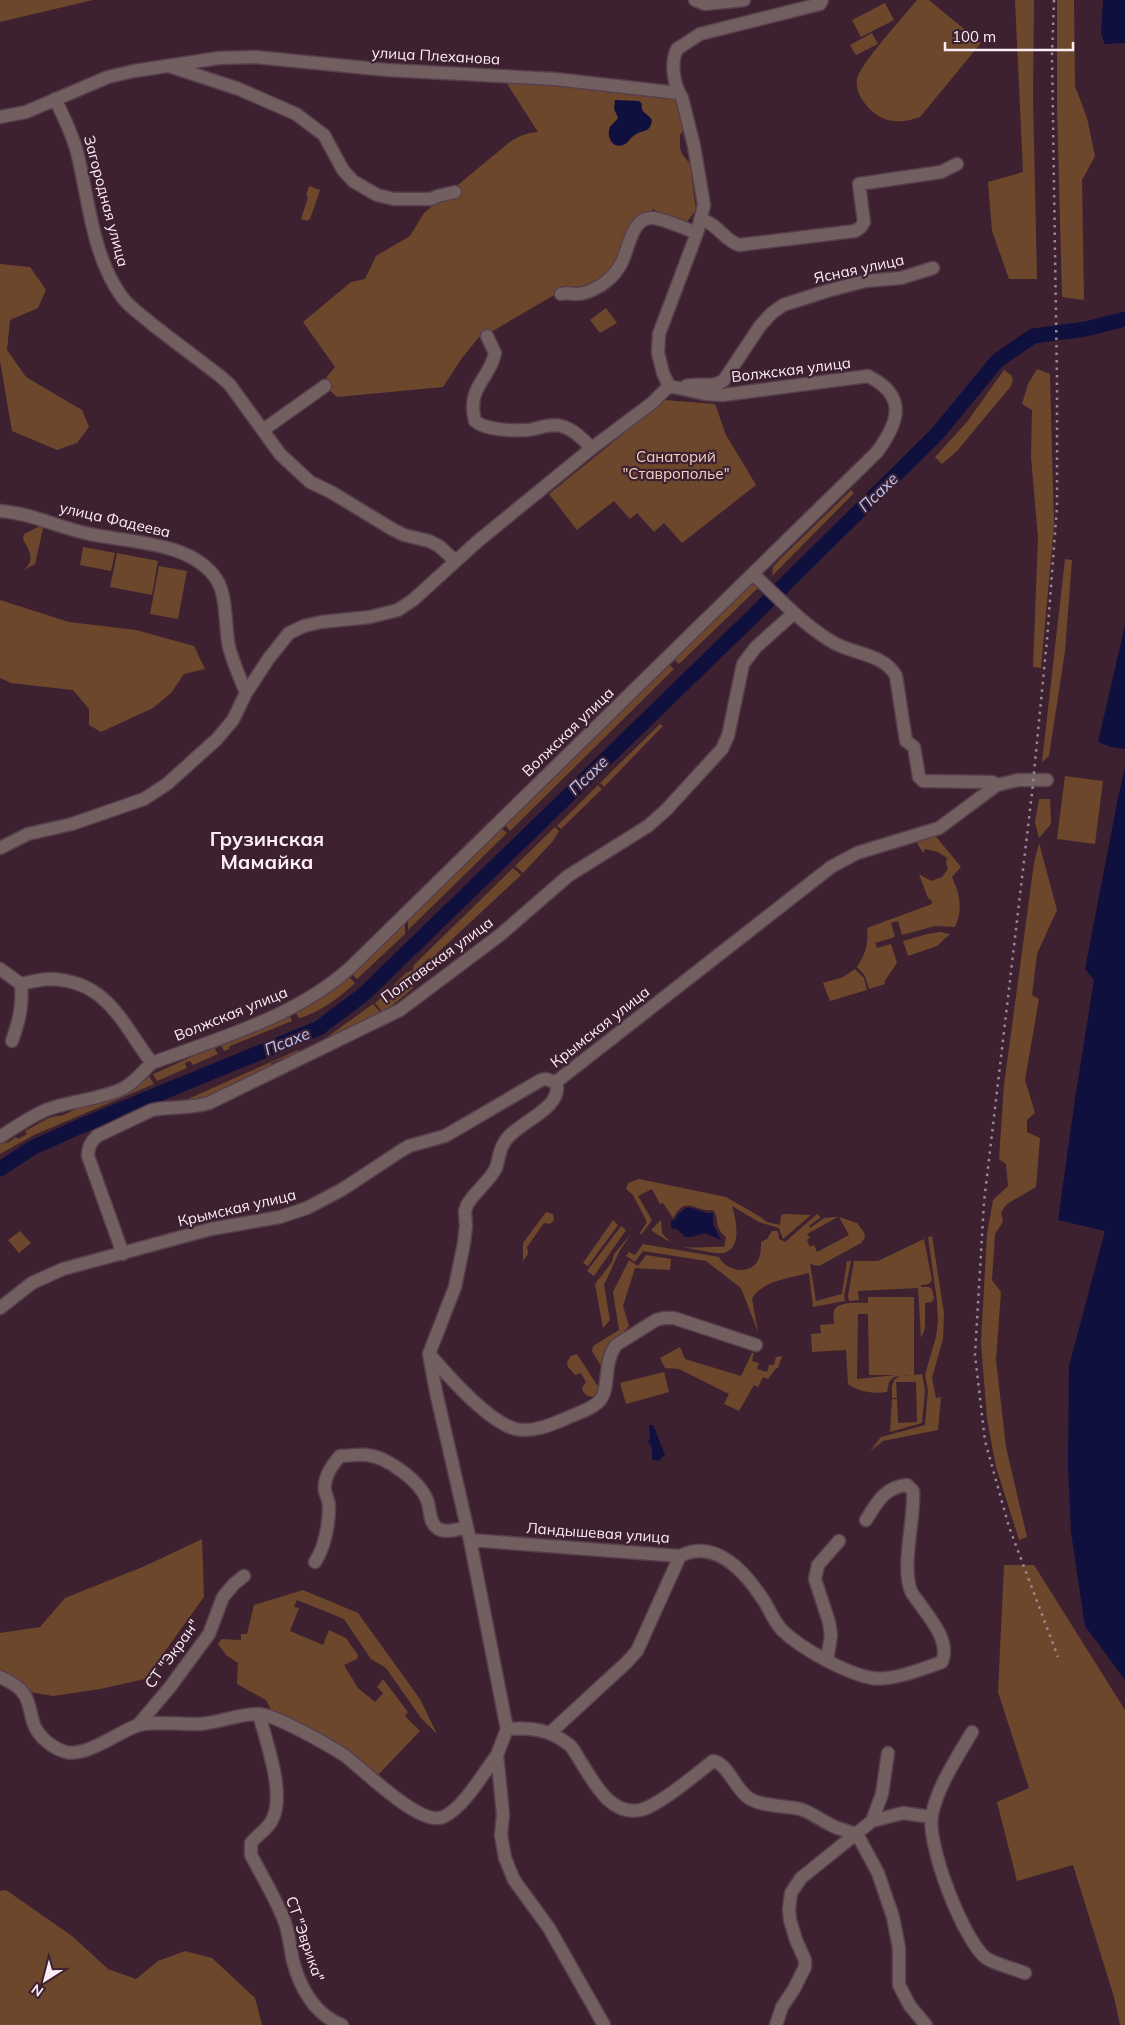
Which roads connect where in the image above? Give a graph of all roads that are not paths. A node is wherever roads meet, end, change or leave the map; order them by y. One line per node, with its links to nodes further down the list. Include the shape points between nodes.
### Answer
1 (695, 0): 2 (street, via 705,4)
2 (744, 0)
3 (822, 0): 5 (street, via 820,4 700,34 682,44 672,63)
4 (169, 67): 5 (street, улица Плеханова, via 219,58 255,57 387,70 556,79); 6 (street, улица Плеханова, via 108,77); 9 (street, via 239,89 296,114 324,135 353,181 377,195 394,199 432,199)
5 (678, 93): 10 (street, via 694,146 704,205)
6 (55, 99): 7 (street, улица Плеханова, via 26,112); 18 (street, Загородная улица, via 67,122 89,210 112,281 129,305 225,381)
7 (0, 117)
8 (957, 164): 10 (street, via 941,172 859,184 864,222 855,231 739,245 728,240 708,222)
9 (455, 192)
10 (700, 220): 11 (street)
11 (697, 233): 13 (street, via 658,219 644,220 630,239 622,262 609,280 582,293); 16 (street, via 660,334 658,353)
12 (933, 268): 17 (street, Ясная улица, via 900,278 865,281 827,290 783,305 760,326 724,380 719,384 695,384)
13 (561, 294)
14 (487, 336): 19 (street, via 494,359 475,392 474,421 484,427 528,430 560,425 575,432)
15 (325, 386): 18 (street)
16 (669, 386): 17 (street, Волжская улица); 19 (street, via 652,403)
17 (682, 389): 22 (street, Волжская улица, via 723,395 868,376 892,397 896,418 877,452)
18 (263, 430): 21 (street, Загородная улица, via 280,454 310,482 392,529 429,541 451,557)
19 (592, 448): 21 (street)
20 (0, 511): 24 (street, улица Фадеева, via 20,512 80,532 165,547 200,562 218,581 226,612 229,646)
21 (458, 558): 24 (street, via 398,610 370,617 321,622 289,634)
22 (753, 574): 23 (street); 31 (street, Волжская улица, via 344,973 285,1011)
23 (786, 605): 26 (street, Крымская улица, via 836,644 892,668 906,741 914,747 919,777 923,781 992,782); 34 (street, Полтавская улица, via 743,664 728,736 722,749 648,826 568,876 493,941 400,1010 209,1103 152,1110 91,1141 88,1156)
24 (246, 693): 27 (street, via 233,720 217,739 167,784 144,799 72,824 28,834)
25 (1046, 780): 26 (street, Крымская улица, via 1018,780)
26 (998, 785): 32 (street, Крымская улица, via 940,828 857,853 831,867)
27 (0, 848)
28 (0, 969): 29 (street)
29 (21, 984): 30 (street, via 23,1002); 31 (street, via 49,979 67,980 94,990 108,1002)
30 (12, 1041)
31 (152, 1063): 33 (street, via 123,1089 47,1110)
32 (556, 1082): 34 (street, Крымская улица, via 541,1080 456,1130 404,1149 306,1208 280,1217 211,1229); 37 (street, via 557,1095 504,1142 496,1168 467,1205 464,1243 455,1287)
33 (0, 1137)
34 (123, 1254): 35 (street, Крымская улица, via 53,1272)
35 (0, 1308)
36 (756, 1345): 37 (street, via 674,1318 656,1320 616,1345 601,1399 554,1424 529,1430 507,1426 478,1406)
37 (429, 1354): 39 (street)
38 (866, 1520): 44 (street, via 886,1492 895,1486 907,1485 913,1491 908,1578 911,1592 942,1639 945,1654 942,1662 920,1670 872,1678)
39 (468, 1533): 41 (street, Ландышевая улица); 42 (street, Ландышевая улица, via 438,1529 431,1521 427,1499 396,1465 368,1455 340,1456 330,1468 324,1488 329,1504 327,1526); 48 (street)
40 (839, 1542): 44 (street, via 818,1566 815,1579 831,1636)
41 (680, 1556): 44 (street, via 691,1550 708,1550 726,1560 748,1577 780,1628); 50 (street, Ландышевая улица, via 637,1651)
42 (315, 1562)
43 (244, 1576): 47 (street, СТ "Экран", via 223,1597 209,1634)
44 (826, 1661)
45 (0, 1678): 47 (street, via 24,1694 35,1727 43,1738 67,1753 83,1752)
46 (259, 1714): 47 (street, via 201,1724); 52 (street, via 280,1721 343,1755 420,1815 436,1819 454,1810); 57 (street, СТ "Эврика", via 277,1797 272,1823 251,1843 251,1855 285,1922 293,1963 309,1999 319,2012)
47 (138, 1725)
48 (507, 1729): 50 (street, via 528,1727); 52 (street)
49 (972, 1732): 53 (street, via 953,1764)
50 (550, 1733): 55 (street, via 570,1745 606,1799 627,1811 641,1810 669,1795 713,1761 723,1764 733,1782 750,1799 800,1809 832,1826)
51 (888, 1753): 54 (street, via 882,1794)
52 (497, 1755): 58 (street, via 505,1858 514,1880 549,1928)
53 (931, 1817): 54 (street, via 904,1813); 56 (street, via 934,1841 952,1903 969,1935 986,1958)
54 (872, 1821): 55 (street)
55 (857, 1834): 59 (street, via 801,1878 791,1893 790,1920 805,1966 782,2007); 60 (street, via 878,1873 893,1917 899,1985 910,2006)
56 (1025, 1973)
57 (342, 2025)
58 (604, 2025)
59 (776, 2025)
60 (926, 2025)

